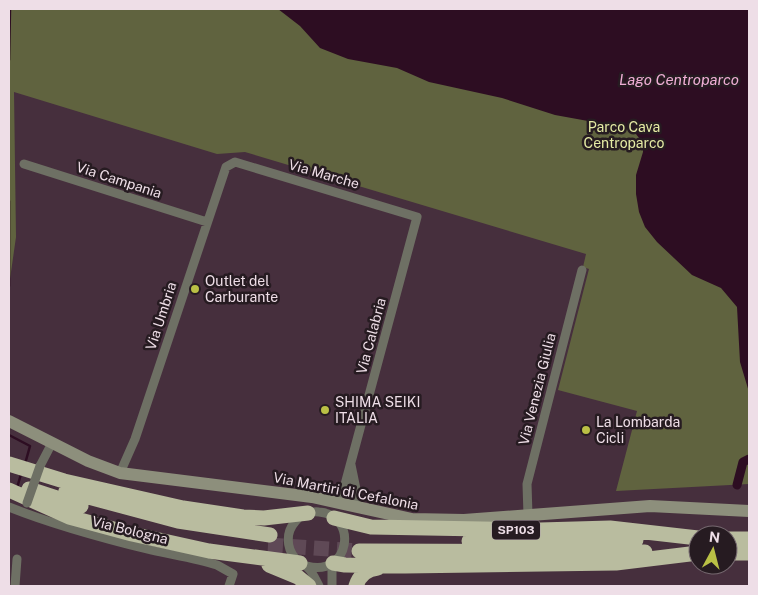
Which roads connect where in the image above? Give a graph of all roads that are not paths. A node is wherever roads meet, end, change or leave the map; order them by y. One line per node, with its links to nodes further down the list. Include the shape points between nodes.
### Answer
1 (24, 164): 4 (street, Via Campania)
2 (226, 167): 3 (street, Via Marche, via 235,162); 4 (street, Via Umbria)
3 (416, 216): 8 (street, Via Calabria)
4 (207, 222): 11 (street, Via Umbria, via 135,439)
5 (582, 270): 20 (street, Via Venezia Giulia, via 527,484)
6 (9, 421): 7 (street, Via Martiri di Cefalonia)
7 (52, 443): 11 (street, Via Martiri di Cefalonia, via 96,465); 16 (street, bridge)
8 (351, 463): 14 (street, Via Calabria); 17 (street, Via Calabria)
9 (9, 464): 19 (highway, via 64,481 183,508 250,518)
10 (9, 471): 12 (highway, via 154,516 269,540 212,537 141,522)
11 (120, 472): 14 (street, Via Martiri di Cefalonia)
12 (9, 482)
13 (9, 490): 26 (highway, via 69,517 97,525 166,542)
14 (340, 503): 17 (street, Via Martiri di Cefalonia)
15 (9, 506): 16 (street, Via Bologna)
16 (23, 506): 32 (street, Via Bologna, via 31,516 226,569 233,576)
17 (357, 507): 20 (street, Via Martiri di Cefalonia, via 422,520)
18 (749, 511): 20 (street, Via Martiri di Cefalonia, via 650,506)
19 (308, 513): 21 (street, via 320,512); 29 (street, via 295,521 288,535 290,551)
20 (528, 515)
21 (334, 518): 22 (highway, SP103, via 371,527 610,528); 28 (street, via 342,528 345,542)
22 (688, 538)
23 (688, 539): 24 (highway, SP103, via 360,546)
24 (688, 553)
25 (688, 554): 30 (highway, SP103, via 616,563)
26 (252, 557): 29 (highway); 33 (highway, via 293,575)
27 (17, 559): 31 (street)
28 (333, 563): 29 (street, via 319,568); 30 (highway, SP103); 35 (street)
29 (303, 565): 34 (street)
30 (405, 566): 36 (highway, SP103, via 372,569 361,576)
31 (14, 586)
32 (229, 586)
33 (309, 586)
34 (320, 586)
35 (332, 586)
36 (356, 586)

